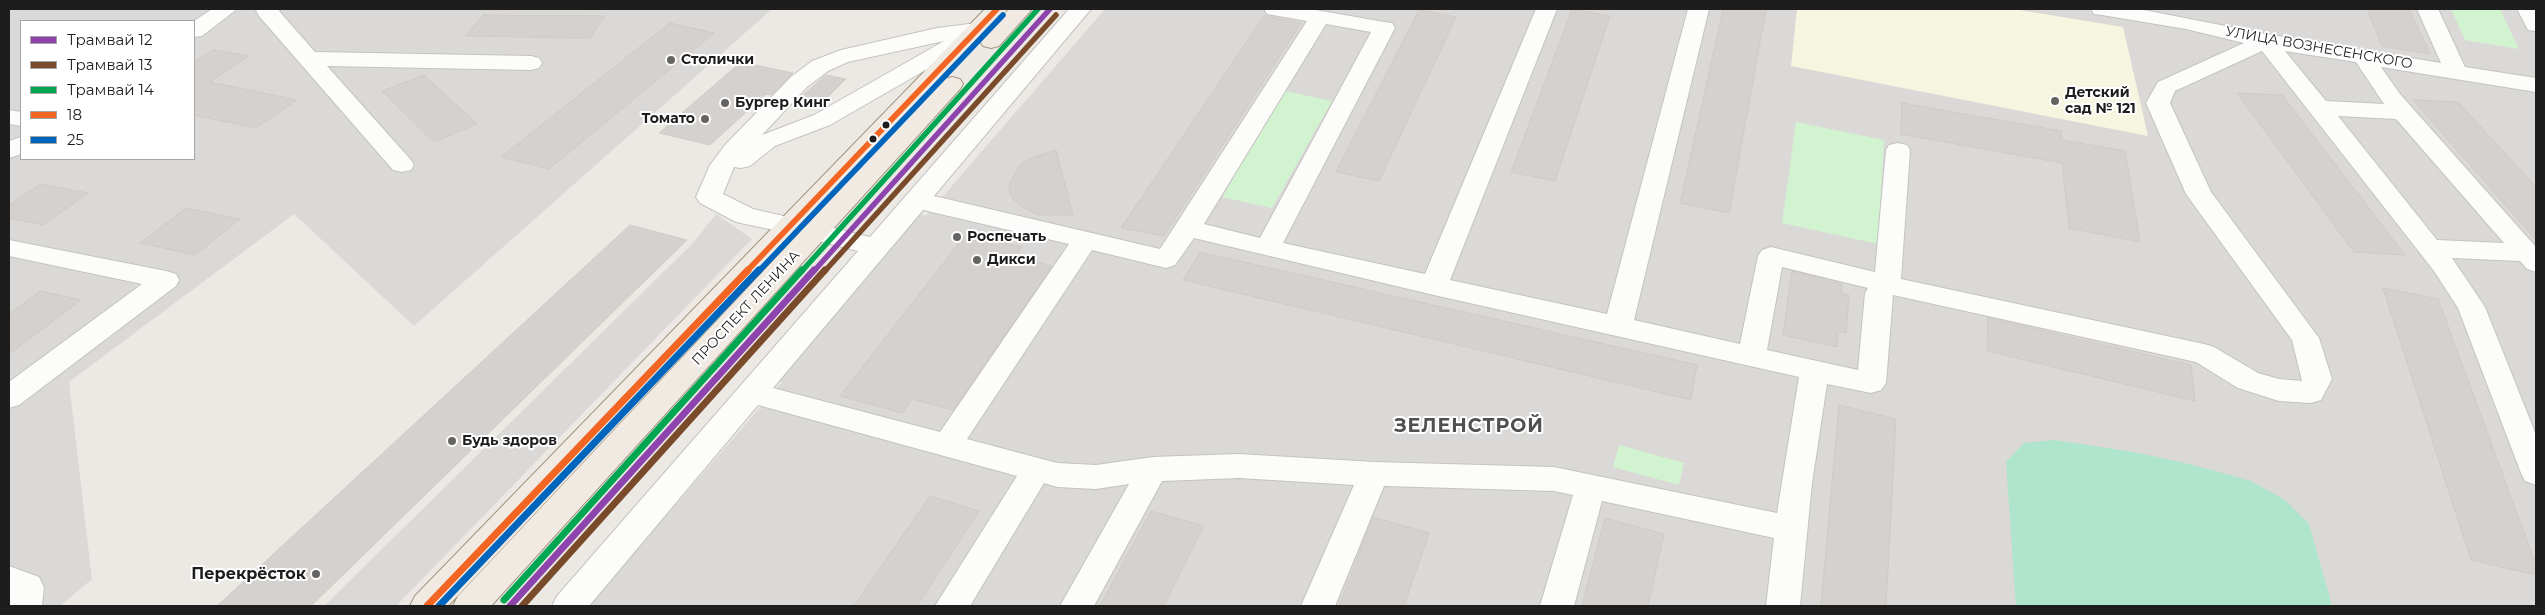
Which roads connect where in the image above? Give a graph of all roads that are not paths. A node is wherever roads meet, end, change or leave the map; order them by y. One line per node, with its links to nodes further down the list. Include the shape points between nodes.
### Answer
1 (226, 9): 15 (street)
2 (270, 9): 19 (street, via 267,11)
3 (997, 9): 16 (main road, ПРОСПЕКТ ЛЕНИНА)
4 (1021, 9): 32 (main road, ПРОСПЕКТ ЛЕНИНА)
5 (1080, 9): 30 (street)
6 (1275, 9): 12 (street)
7 (1547, 9): 40 (street)
8 (1699, 9): 41 (street)
9 (2102, 9): 13 (street, УЛИЦА ВОЗНЕСЕНСКОГО)
10 (2428, 9): 21 (street)
11 (2527, 9): 14 (street)
12 (1320, 16): 31 (street); 36 (street, via 1384,28)
13 (2184, 16): 17 (street, УЛИЦА ВОЗНЕСЕНСКОГО)
14 (2536, 25)
15 (195, 30)
16 (977, 30): 29 (street, via 822,120 767,141); 29 (street, via 850,55 820,66 799,82 735,149); 32 (main road, ПРОСПЕКТ ЛЕНИНА)
17 (2266, 40): 18 (street, УЛИЦА ВОЗНЕСЕНСКОГО); 23 (street); 39 (street, via 2166,87 2158,103 2199,194 2304,338 2317,379 2311,392 2278,390 2248,381 2204,354)
18 (2364, 57): 21 (street, УЛИЦА ВОЗНЕСЕНСКОГО); 24 (street)
19 (309, 59): 20 (street); 28 (street)
20 (531, 63)
21 (2456, 72): 22 (street, УЛИЦА ВОЗНЕСЕНСКОГО)
22 (2536, 85)
23 (2320, 108): 24 (street); 37 (street)
24 (2404, 112): 38 (street)
25 (20, 145): 27 (street)
26 (1898, 150): 39 (street)
27 (9, 151)
28 (402, 165)
29 (713, 184): 32 (street, via 709,197 745,216)
30 (916, 200): 33 (street); 34 (street)
31 (1188, 228): 33 (street, via 1166,259); 36 (street)
32 (804, 229): 34 (street); 55 (main road, ПРОСПЕКТ ЛЕНИНА); 56 (main road, ПРОСПЕКТ ЛЕНИНА)
33 (1085, 240): 46 (street)
34 (877, 247): 44 (street)
35 (9, 248): 45 (street, via 166,280)
36 (1267, 248): 40 (street)
37 (2430, 248): 38 (street); 49 (street, via 2471,307)
38 (2532, 258)
39 (1888, 285): 42 (street, via 1771,256); 43 (street, via 1879,293 1871,383)
40 (1434, 286): 41 (street)
41 (1618, 327): 42 (street)
42 (1752, 356): 43 (street)
43 (1815, 370): 52 (street)
44 (753, 393): 46 (street); 57 (street)
45 (9, 398)
46 (947, 446): 48 (street)
47 (1153, 469): 48 (street, via 1079,477); 50 (street, via 1239,466); 59 (street)
48 (1036, 471): 58 (street)
49 (2536, 473)
50 (1374, 474): 51 (street, via 1554,479); 60 (street)
51 (1591, 485): 52 (street); 61 (street)
52 (1791, 529): 62 (street)
53 (9, 580): 54 (street, via 27,587)
54 (25, 606)
55 (427, 606)
56 (470, 606)
57 (569, 606)
58 (952, 606)
59 (1078, 606)
60 (1318, 606)
61 (1557, 606)
62 (1783, 606)

